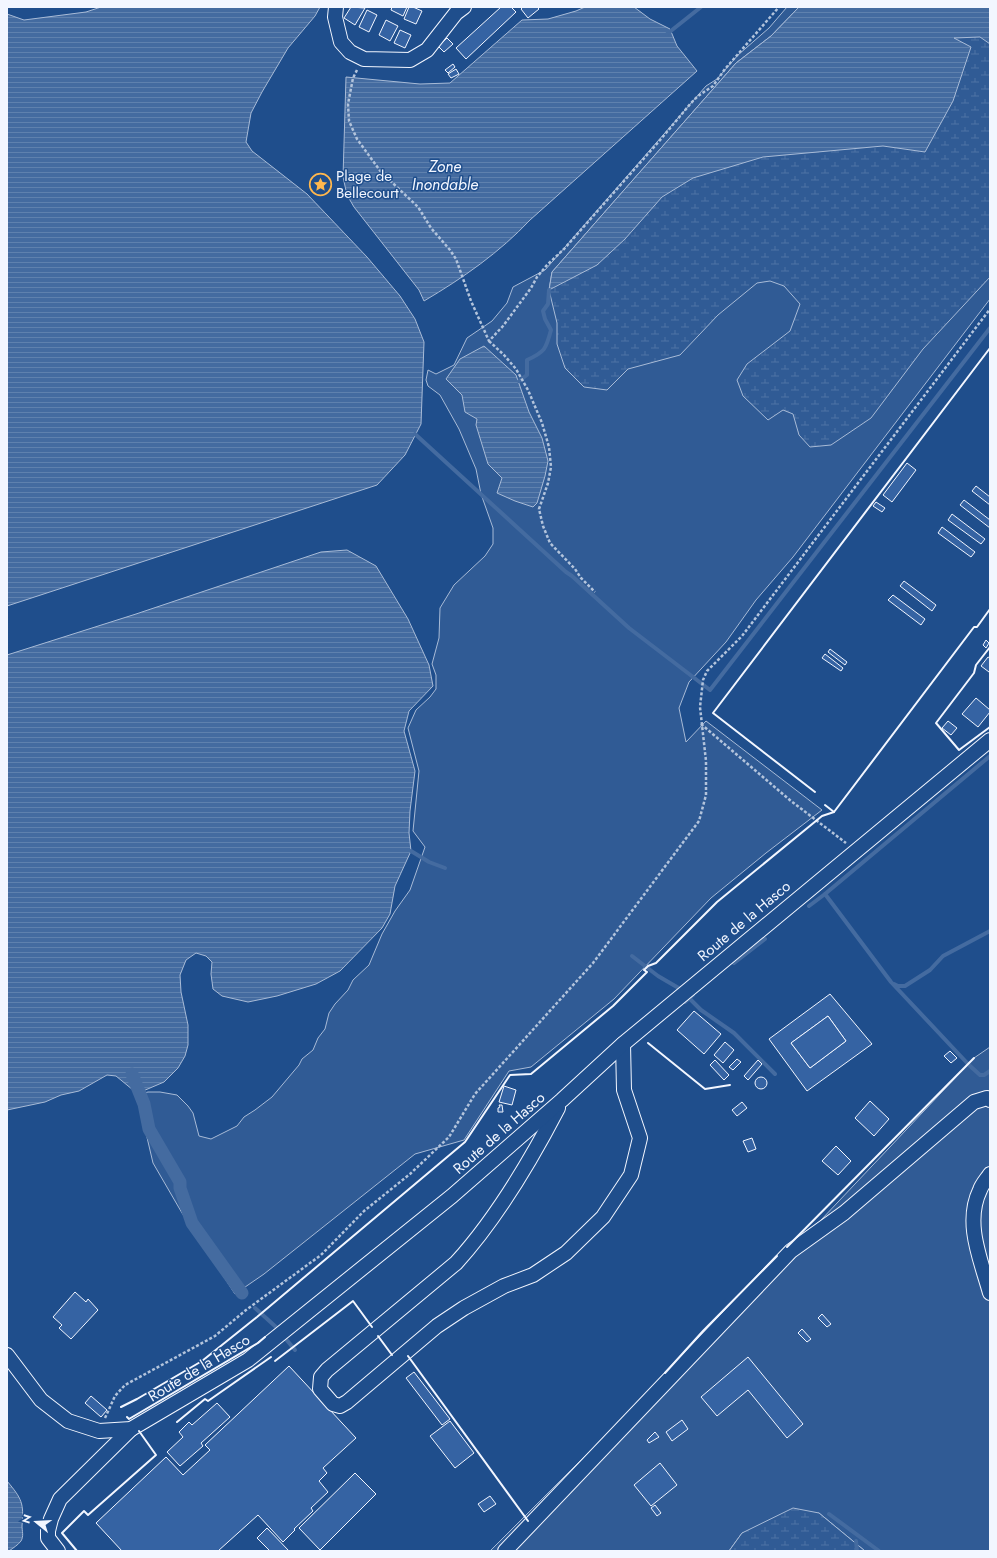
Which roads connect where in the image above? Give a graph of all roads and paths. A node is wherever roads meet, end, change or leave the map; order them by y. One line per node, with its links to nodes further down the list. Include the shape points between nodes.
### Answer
1 (336, 7): 4 (street, via 335,17 341,42 350,52)
2 (464, 7): 4 (street, via 427,50 410,60)
3 (779, 7): 6 (path, via 713,86 690,103 564,250 547,265 504,326)
4 (364, 59): 6 (path, via 353,78 348,104 349,121 357,139 381,172 418,207 456,259)
5 (990, 309): 8 (path, via 742,636 707,671 703,680 700,706)
6 (488, 341): 7 (path, via 516,369 542,424 549,447 550,467 548,483 539,509 550,543)
7 (595, 592)
8 (701, 724): 10 (path, via 791,801); 18 (path, via 706,761 706,795 699,820 593,963 475,1094 449,1137 410,1174 364,1210 321,1255 215,1336 125,1385 115,1396)
9 (990, 740): 10 (street, Route de la Hasco)
10 (856, 851): 11 (street, Route de la Hasco)
11 (623, 1044): 12 (street, Route de la Hasco); 12 (street, via 624,1090 640,1138 631,1175 603,1217 566,1253 533,1275 504,1286 464,1308 437,1326 347,1402 340,1406 333,1404 320,1389 321,1377 456,1262 471,1246 539,1146)
12 (562, 1100): 17 (street, Route de la Hasco, via 452,1196 248,1360)
13 (990, 1100): 20 (street, via 987,1098 974,1102 844,1213 791,1251)
14 (990, 1174): 15 (street, via 980,1190 973,1215 973,1232)
15 (990, 1293)
16 (7, 1355): 18 (street, Route de la Hasco, via 41,1400 68,1421)
17 (131, 1429): 18 (street, Route de la Hasco); 19 (street, via 60,1499 48,1531 48,1538)
18 (99, 1431)
19 (58, 1551)
20 (505, 1551)

